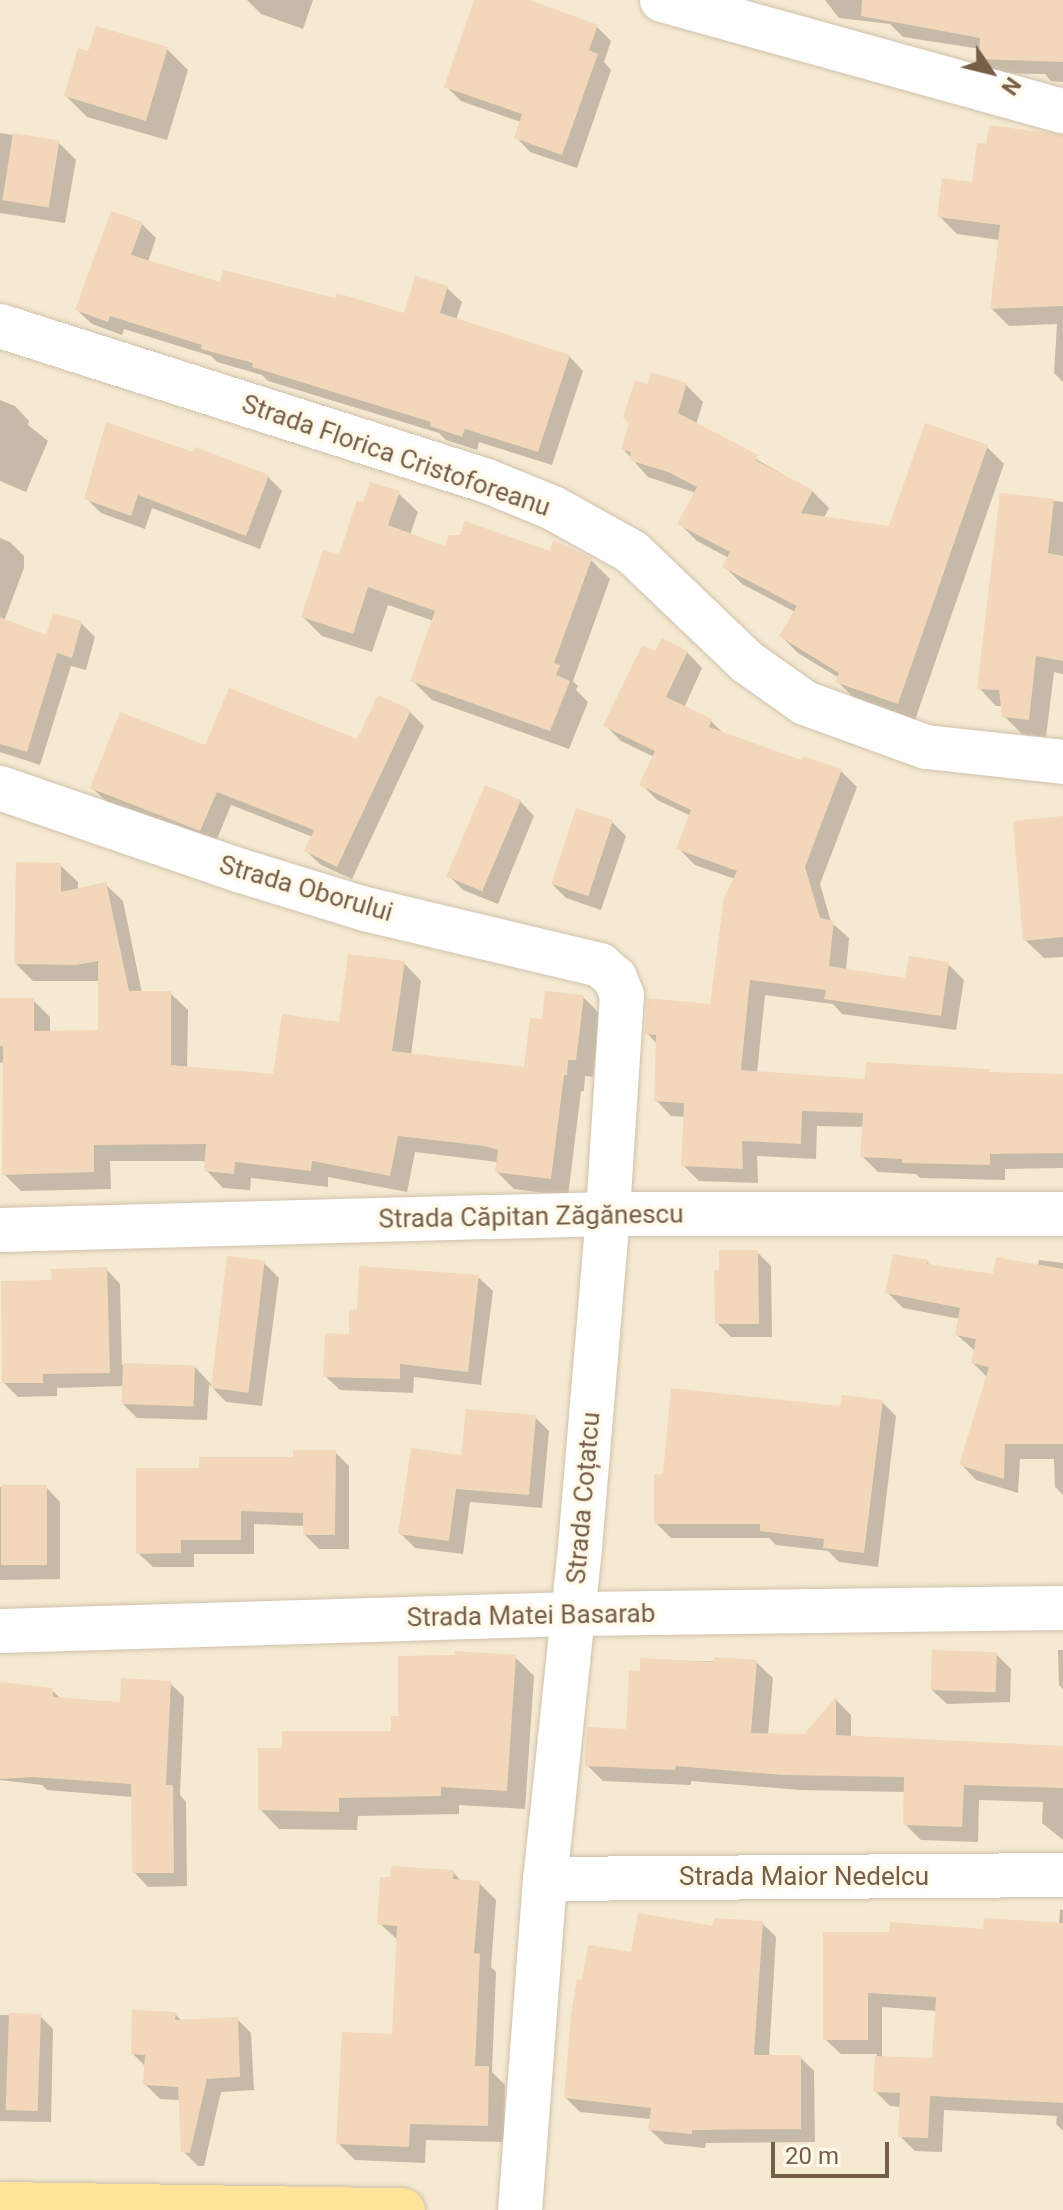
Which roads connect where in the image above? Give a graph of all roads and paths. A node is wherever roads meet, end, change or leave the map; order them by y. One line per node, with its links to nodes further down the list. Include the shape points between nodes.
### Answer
1 (662, 0): 2 (street)
2 (1063, 111)
3 (0, 326): 4 (street, Strada Florica Cristoforeanu, via 487,481 553,508 632,552 747,662 830,714 926,747)
4 (1063, 762)
5 (0, 788): 6 (street, Strada Oborului, via 365,909 576,957 600,965)
6 (615, 978): 7 (street, Strada Coțatcu, via 622,995)
7 (608, 1214): 8 (street, Strada Căpitan Zăgănescu); 9 (street, Strada Căpitan Zăgănescu); 11 (street, Strada Coțatcu)
8 (1063, 1214)
9 (0, 1230)
10 (1063, 1608): 11 (street, Strada Matei Basarab)
11 (574, 1614): 12 (street, Strada Matei Basarab); 14 (street, Strada Coțatcu)
12 (0, 1631)
13 (1063, 1875): 14 (street, Strada Maior Nedelcu)
14 (545, 1879): 17 (street, Strada Coțatcu)
15 (0, 2204): 16 (main road)
16 (403, 2210)
17 (520, 2210)

